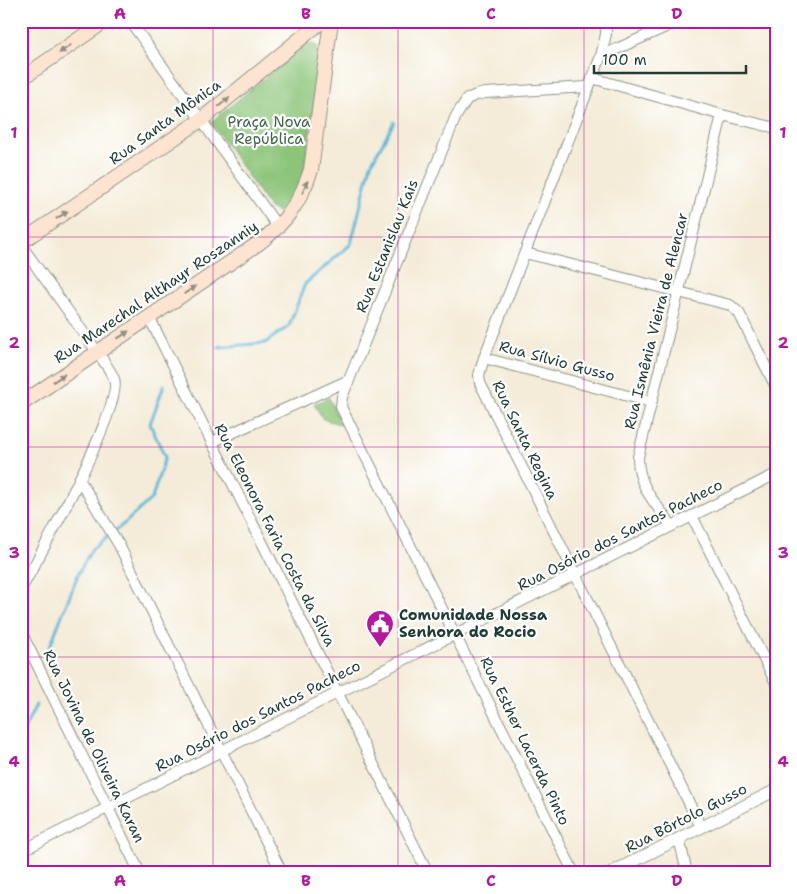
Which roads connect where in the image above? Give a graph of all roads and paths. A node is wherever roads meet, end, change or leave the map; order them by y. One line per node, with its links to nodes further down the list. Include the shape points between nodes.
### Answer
1 (105, 21): 8 (main road, one-way to 8)
2 (130, 21): 11 (street)
3 (322, 21): 11 (main road, Rua Santa Mônica, one-way to 3)
4 (330, 21): 13 (main road, Rua Marechal Althayr Roszanniy, one-way to 4, via 298,203 311,170)
5 (606, 21): 7 (street, Rua Santa Regina)
6 (678, 21): 7 (street)
7 (600, 56): 9 (street, Rua Santa Regina)
8 (21, 79)
9 (590, 82): 10 (street, Rua Estanislau Kais); 15 (street, Rua Santa Regina); 20 (street, Rua Estanislau Kais, via 485,93 468,99 462,106)
10 (722, 115): 12 (street, Rua Estanislau Kais); 16 (street, Rua Ismênia Vieira de Alencar)
11 (201, 120): 13 (street); 14 (main road, Rua Santa Mônica, one-way to 11)
12 (776, 128)
13 (278, 227): 17 (main road, Rua Marechal Althayr Roszanniy, one-way to 13)
14 (21, 244): 18 (street)
15 (525, 253): 16 (street); 19 (street, Rua Santa Regina)
16 (678, 291): 21 (street, via 723,302 736,309); 22 (street, Rua Ismênia Vieira de Alencar)
17 (149, 317): 18 (main road, Rua Marechal Althayr Roszanniy, one-way to 17); 24 (street, Rua Eleonora Faria Costa da Silva)
18 (97, 352): 23 (main road, Rua Marechal Althayr Roszanniy, one-way to 18); 26 (street, via 114,379 115,394)
19 (484, 358): 22 (street, Rua Sílvio Gusso); 29 (street, Rua Santa Regina, via 480,383)
20 (349, 380): 24 (street); 32 (street, Rua Esther Lacerda Pinto, via 342,397 342,407)
21 (776, 388)
22 (651, 402): 28 (street, Rua Ismênia Vieira de Alencar, via 640,445 638,469 646,490)
23 (21, 404)
24 (212, 442): 36 (street, Rua Eleonora Faria Costa da Silva)
25 (776, 474): 27 (street, Rua Osório dos Santos Pacheco)
26 (79, 479): 30 (street); 37 (street, via 119,545)
27 (692, 516): 28 (street, Rua Osório dos Santos Pacheco); 35 (street)
28 (672, 526): 29 (street, Rua Osório dos Santos Pacheco)
29 (575, 574): 32 (street, Rua Osório dos Santos Pacheco); 40 (street, Rua Santa Regina)
30 (21, 588)
31 (21, 632): 33 (street, Rua Jovina de Oliveira Karan)
32 (455, 634): 36 (street, Rua Osório dos Santos Pacheco); 46 (street, Rua Esther Lacerda Pinto)
33 (30, 648): 34 (street); 39 (street, Rua Jovina de Oliveira Karan)
34 (21, 664)
35 (776, 683)
36 (338, 693): 37 (street, Rua Osório dos Santos Pacheco); 45 (street, Rua Eleonora Faria Costa da Silva)
37 (222, 751): 39 (street, Rua Osório dos Santos Pacheco); 44 (street)
38 (776, 790): 40 (street, Rua Bôrtolo Gusso)
39 (108, 808): 42 (street, Rua Osório dos Santos Pacheco); 43 (street, Rua Jovina de Oliveira Karan)
40 (701, 827): 41 (street, Rua Bôrtolo Gusso)
41 (679, 838): 47 (street, Rua Bôrtolo Gusso); 48 (street)
42 (21, 851)
43 (140, 873)
44 (282, 873)
45 (428, 873)
46 (574, 873)
47 (610, 873)
48 (686, 873)

